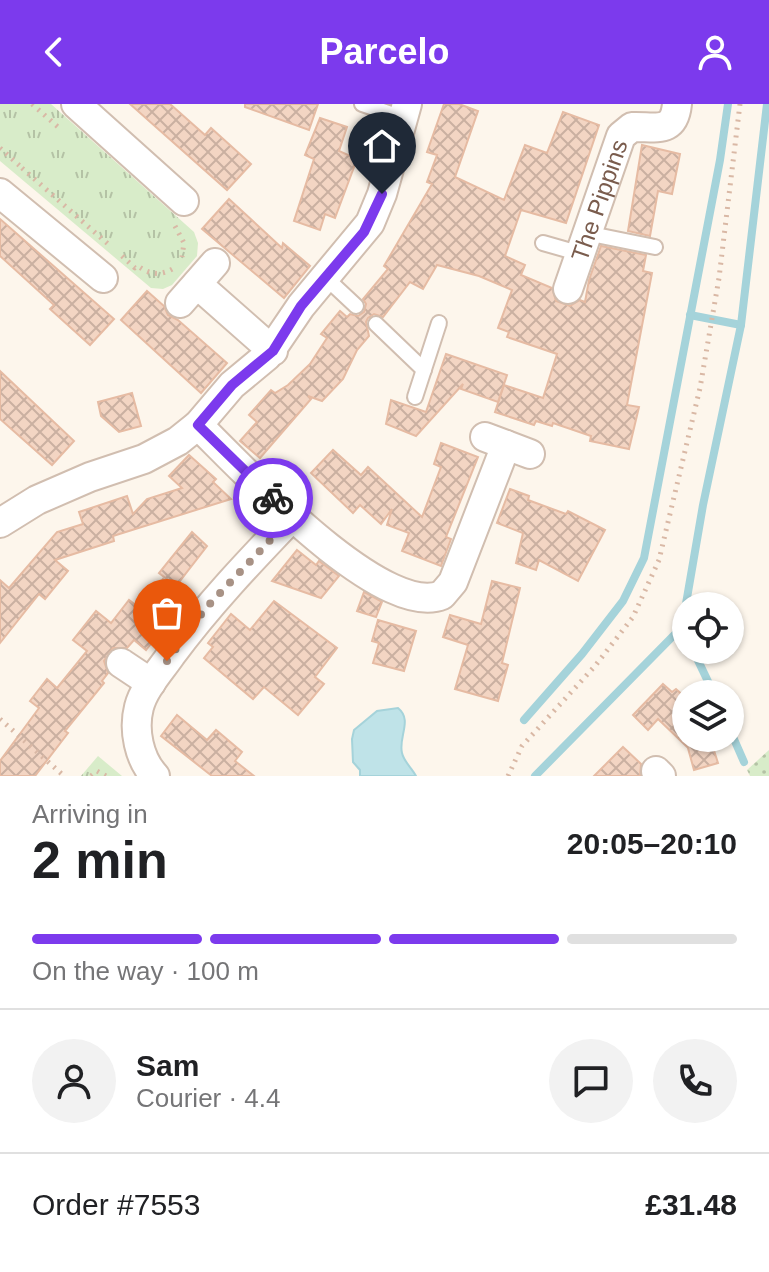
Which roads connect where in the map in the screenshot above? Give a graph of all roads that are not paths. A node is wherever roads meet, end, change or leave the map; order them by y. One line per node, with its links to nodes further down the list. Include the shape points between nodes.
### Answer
1 (76, 104): 6 (street)
2 (362, 104): 4 (lane)
3 (677, 104): 8 (street, The Pippins, via 674,119 665,126 624,132)
4 (405, 111): 10 (street, via 374,216)
5 (0, 193): 11 (street)
6 (175, 209)
7 (543, 243): 8 (lane)
8 (582, 243): 9 (lane); 13 (street, The Pippins)
9 (655, 247)
10 (325, 277): 14 (lane); 17 (street)
11 (103, 278)
12 (197, 283): 17 (street)
13 (568, 289)
14 (356, 306)
15 (439, 323): 18 (lane)
16 (376, 324): 18 (lane)
17 (273, 351): 20 (street, via 232,385)
18 (424, 370): 19 (lane)
19 (415, 397)
20 (198, 425): 22 (street); 23 (street, via 156,453 37,500)
21 (507, 445): 22 (street, via 453,582 439,597 415,598 376,582)
22 (292, 517): 25 (street, via 205,609)
23 (0, 523)
24 (121, 663): 25 (street)
25 (151, 683): 26 (street, via 139,708 138,743)
26 (155, 776)

